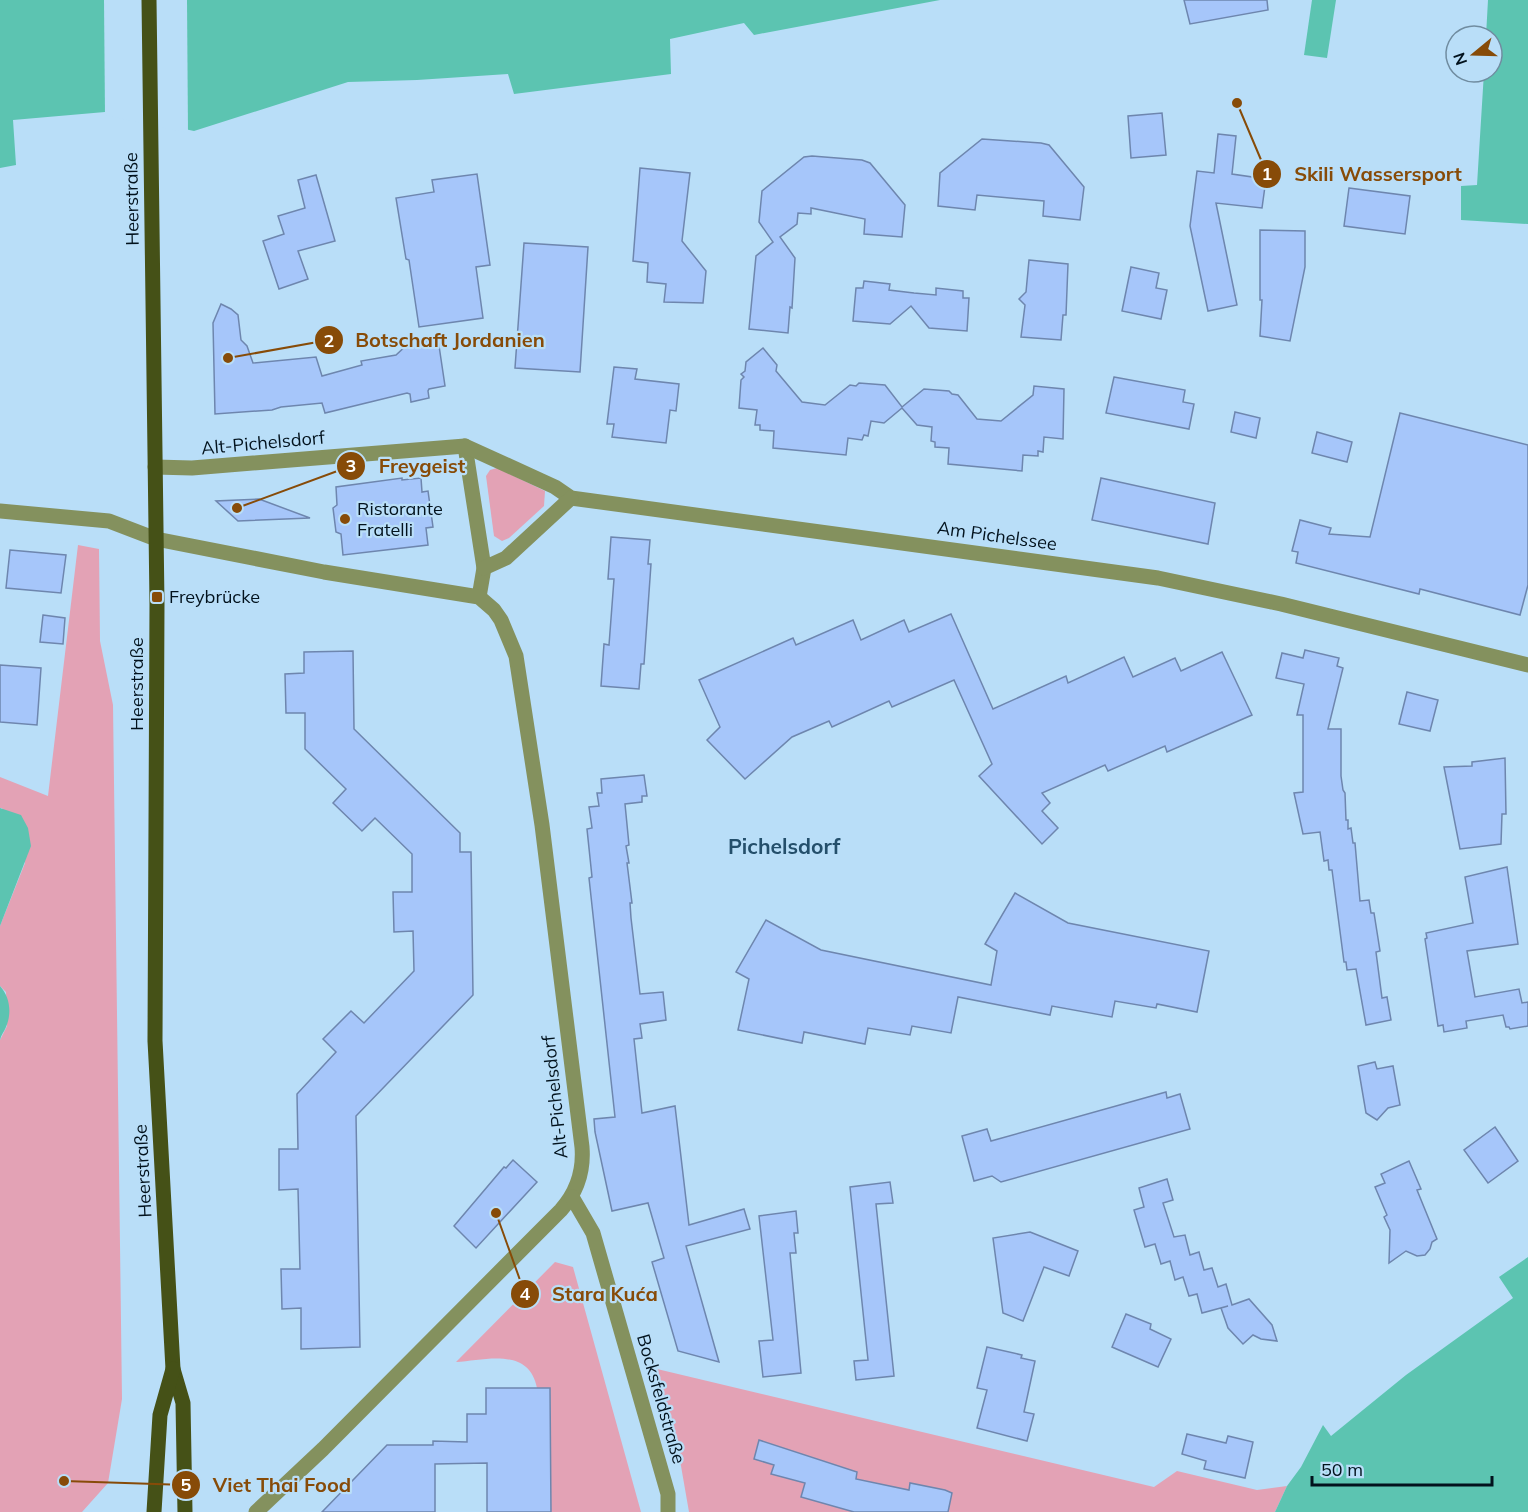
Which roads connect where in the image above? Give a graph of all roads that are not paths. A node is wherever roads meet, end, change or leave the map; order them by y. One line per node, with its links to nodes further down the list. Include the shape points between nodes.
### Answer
1 (149, 0): 3 (main road, Heerstraße)
2 (465, 446): 3 (street, Alt-Pichelsdorf, via 192,468); 4 (street, Am Pichelssee); 7 (street)
3 (155, 466): 6 (main road, Heerstraße)
4 (571, 498): 7 (street, via 507,558); 9 (street, Am Pichelssee, via 1158,578)
5 (0, 512): 6 (street, via 109,521)
6 (156, 538): 8 (street, via 324,572); 11 (main road, Heerstraße, via 155,1041)
7 (484, 568): 8 (street)
8 (479, 597): 10 (street, Alt-Pichelsdorf, via 501,620 516,656 542,825 582,1147 580,1176)
9 (1528, 665)
10 (572, 1197): 14 (street, Alt-Pichelsdorf); 15 (street, Bocksfeldstraße, via 593,1233 668,1494)
11 (173, 1369): 12 (main road, Heerstraße, via 160,1415); 13 (main road, Heerstraße, via 183,1403)
12 (154, 1512)
13 (185, 1512)
14 (256, 1512)
15 (668, 1512)

